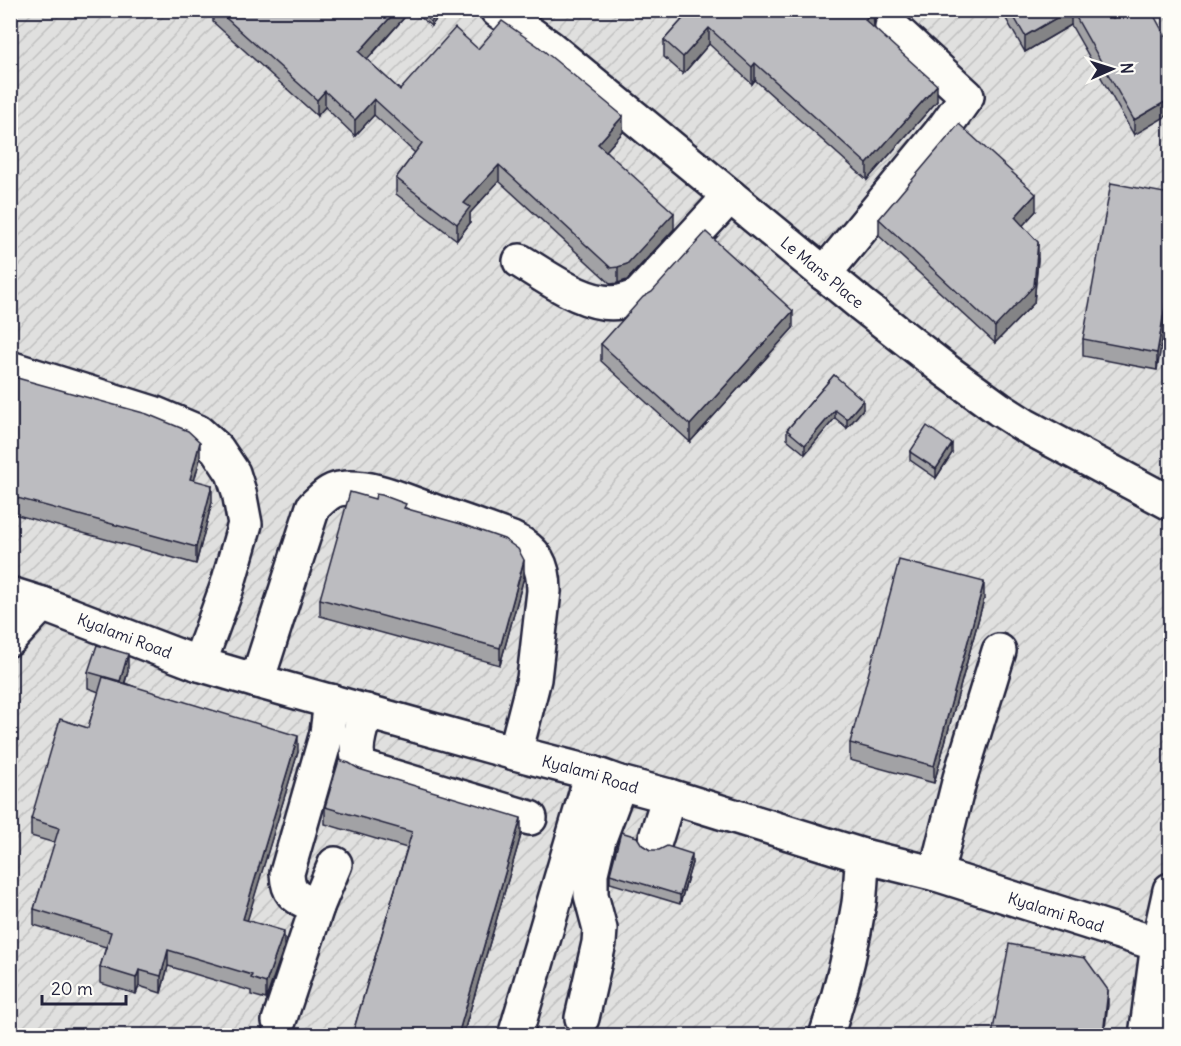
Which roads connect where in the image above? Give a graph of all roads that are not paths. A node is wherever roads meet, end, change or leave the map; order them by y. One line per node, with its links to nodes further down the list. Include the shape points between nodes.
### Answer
1 (497, 10): 3 (lane, Le Mans Place, via 549,47)
2 (892, 27): 5 (lane, via 967,96)
3 (730, 196): 4 (lane, via 638,296 619,303 581,297); 5 (lane, Le Mans Place)
4 (520, 261)
5 (824, 274): 7 (lane, Le Mans Place, via 999,409)
6 (10, 368): 12 (lane, via 153,413 198,432 217,449 233,473 245,524)
7 (1170, 503)
8 (10, 594): 9 (lane, Kyalami Road)
9 (42, 604): 10 (lane); 12 (lane, Kyalami Road)
10 (10, 639)
11 (999, 651): 23 (lane, via 960,778)
12 (199, 663): 13 (lane, Kyalami Road)
13 (257, 681): 14 (lane, Kyalami Road); 16 (lane, via 313,507 336,489 369,490 512,539 535,554 544,583 534,679)
14 (331, 701): 15 (lane, Kyalami Road); 25 (lane, via 327,733 287,873 292,894)
15 (366, 711): 16 (lane, Kyalami Road); 19 (lane, via 357,757 364,768)
16 (515, 753): 17 (lane, Kyalami Road)
17 (606, 778): 18 (lane, Kyalami Road); 27 (lane, via 591,873 591,895 600,936); 29 (lane)
18 (669, 796): 20 (lane); 21 (lane, Kyalami Road)
19 (530, 818)
20 (655, 841)
21 (863, 856): 23 (lane, Kyalami Road); 30 (lane, via 847,965)
22 (335, 864): 25 (lane)
23 (936, 874): 26 (lane, Kyalami Road)
24 (1170, 890): 26 (lane)
25 (317, 907): 28 (lane)
26 (1164, 946): 31 (lane)
27 (582, 1018)
28 (279, 1021)
29 (515, 1035)
30 (826, 1035)
31 (1146, 1035)

